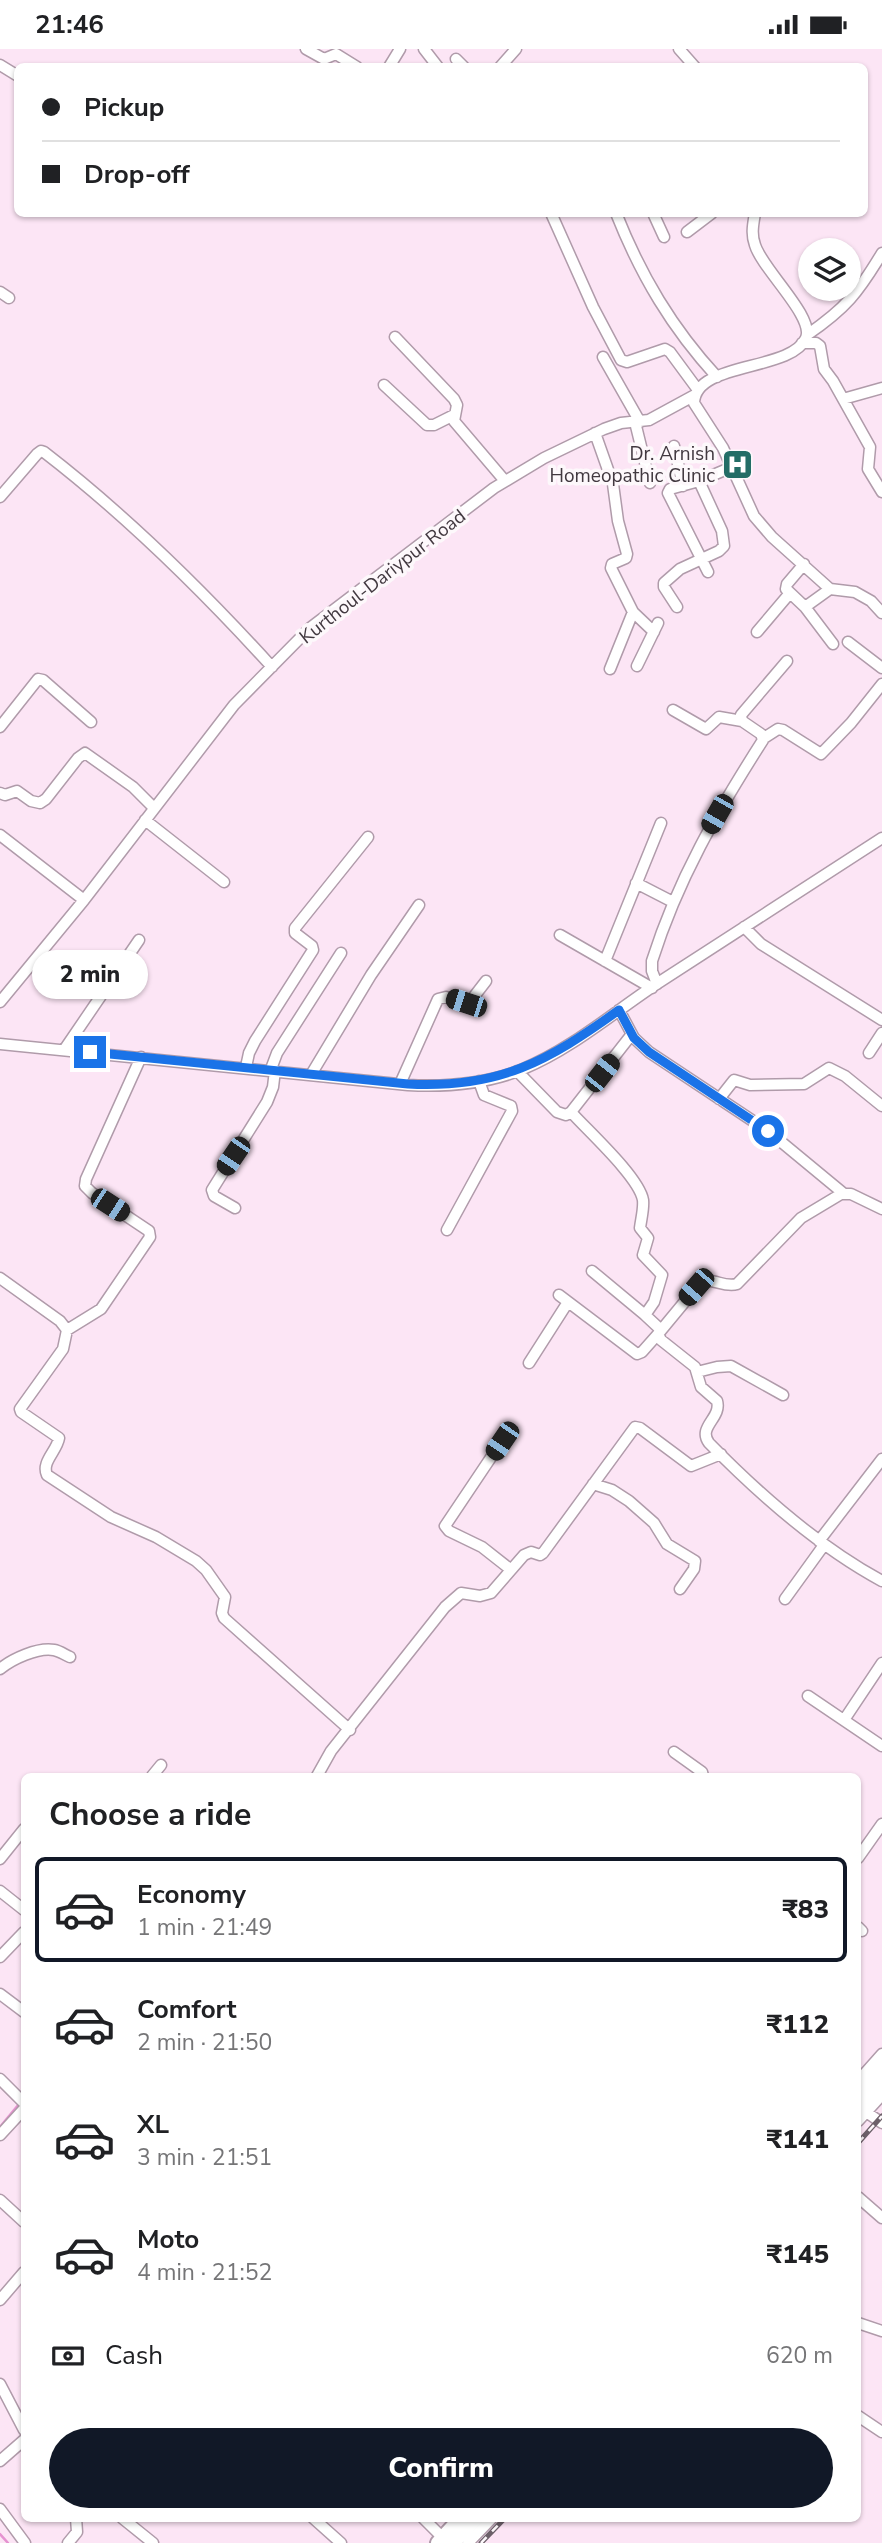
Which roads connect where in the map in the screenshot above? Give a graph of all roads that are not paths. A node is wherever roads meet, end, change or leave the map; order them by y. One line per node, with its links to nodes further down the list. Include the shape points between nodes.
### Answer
1 (306, 49): 6 (street, via 324,59 336,54)
2 (424, 49): 7 (street)
3 (516, 49): 9 (street)
4 (679, 49): 10 (street)
5 (456, 59): 8 (street)
6 (351, 63)
7 (435, 63)
8 (460, 63)
9 (504, 63)
10 (691, 63)
11 (553, 217): 22 (street, via 597,316)
12 (618, 217): 24 (street, via 645,278 671,321)
13 (655, 217): 17 (street)
14 (707, 217): 16 (street)
15 (754, 217): 20 (street, via 752,232 757,251 801,314 807,329)
16 (687, 232)
17 (664, 237)
18 (882, 253): 20 (street, Kurthoul-Dariypur Road, via 854,296)
19 (395, 337): 29 (street, via 456,402)
20 (805, 339): 24 (street, Kurthoul-Dariypur Road, via 781,356); 28 (street, via 820,346 822,365)
21 (603, 357): 23 (street)
22 (623, 361): 23 (street); 27 (street, via 665,349)
23 (610, 370): 30 (street)
24 (718, 377): 27 (street, Kurthoul-Dariypur Road)
25 (384, 385): 29 (street, via 427,425)
26 (882, 389): 28 (street)
27 (696, 393): 30 (street, Kurthoul-Dariypur Road, via 657,417); 33 (street, via 696,407)
28 (843, 400): 38 (street, via 871,449 868,470)
29 (454, 415): 34 (street, via 456,424)
30 (637, 422): 31 (street, Kurthoul-Dariypur Road); 36 (street)
31 (595, 433): 34 (street, Kurthoul-Dariypur Road); 47 (street, via 613,484 628,555 611,566)
32 (674, 446): 37 (street)
33 (732, 467): 35 (street); 41 (street, via 754,516)
34 (505, 481): 54 (street, Kurthoul-Dariypur Road, via 310,628)
35 (699, 481): 37 (street); 40 (street, via 724,544)
36 (650, 482)
37 (682, 486): 40 (street, via 668,494)
38 (882, 492)
39 (0, 497): 54 (street, via 40,451 44,453 199,588)
40 (702, 559): 42 (street); 45 (street, via 664,583)
41 (804, 564): 43 (street); 44 (street, via 786,586)
42 (708, 572)
43 (830, 589): 46 (street); 48 (street, via 855,592)
44 (790, 593): 46 (street); 49 (street)
45 (677, 607)
46 (806, 607): 51 (street)
47 (633, 612): 53 (street, via 656,627); 56 (street)
48 (882, 613)
49 (757, 632)
50 (848, 642): 55 (street)
51 (833, 644)
52 (787, 661): 59 (street, via 743,713)
53 (637, 666)
54 (272, 667): 64 (street, Kurthoul-Dariypur Road, via 216,725)
55 (882, 668)
56 (610, 669)
57 (882, 684): 62 (street, via 821,754 783,730)
58 (673, 710): 59 (street, via 706,729 719,717)
59 (742, 721): 62 (street)
60 (91, 722): 61 (street, via 39,678)
61 (0, 727)
62 (764, 738): 73 (street, via 706,831)
63 (0, 793): 64 (street, via 17,791 40,803 85,753)
64 (154, 808): 65 (street, Kurthoul-Dariypur Road)
65 (145, 820): 70 (street); 72 (street, Kurthoul-Dariypur Road)
66 (661, 823): 71 (street)
67 (0, 835): 72 (street)
68 (368, 837): 91 (street, via 295,928 313,952 255,1041)
69 (882, 838): 75 (street)
70 (224, 882)
71 (636, 883): 73 (street); 79 (street)
72 (84, 900): 82 (street, Kurthoul-Dariypur Road)
73 (673, 902): 81 (street, via 652,961)
74 (419, 905): 94 (street)
75 (744, 927): 81 (street); 84 (street, via 761,944)
76 (560, 935): 79 (street)
77 (139, 940): 88 (street)
78 (341, 953): 92 (street, via 277,1053)
79 (605, 961): 81 (street)
80 (486, 981): 96 (street, via 469,1003 438,999)
81 (654, 986): 83 (street)
82 (0, 1002)
83 (619, 1010): 86 (street); 93 (street, via 563,1048)
84 (882, 1020)
85 (882, 1033): 89 (street)
86 (632, 1034): 97 (street, via 649,1052); 99 (street)
87 (0, 1044): 88 (street)
88 (64, 1050): 90 (street)
89 (869, 1053)
90 (141, 1057): 91 (street); 109 (street, via 85,1186 151,1235 101,1310)
91 (246, 1067): 92 (street)
92 (273, 1069): 94 (street); 102 (street, via 267,1102 212,1190 216,1198)
93 (517, 1071): 95 (street); 99 (street, via 557,1112 565,1116)
94 (313, 1073): 96 (street)
95 (479, 1081): 96 (street); 103 (street, via 484,1095 511,1106 512,1111)
96 (400, 1084)
97 (719, 1098): 98 (street, via 734,1080 750,1085 804,1084 829,1068); 100 (street)
98 (882, 1106)
99 (571, 1112): 108 (street, via 640,1190 640,1228 648,1238 643,1255 662,1275)
100 (847, 1192): 101 (street); 110 (street, via 800,1218 737,1285 701,1282)
101 (879, 1207)
102 (236, 1208)
103 (447, 1230)
104 (592, 1271): 108 (street)
105 (0, 1278): 109 (street)
106 (559, 1295): 107 (street)
107 (568, 1302): 110 (street, via 637,1354); 111 (street)
108 (645, 1315): 110 (street)
109 (67, 1330): 128 (street, via 63,1349 20,1409 59,1438 46,1465 47,1475 111,1517 168,1543 202,1566 225,1597 224,1618)
110 (659, 1331): 112 (street, via 661,1340)
111 (529, 1363)
112 (697, 1372): 113 (street, via 731,1366); 115 (street, via 701,1387 718,1405 705,1435)
113 (783, 1395)
114 (502, 1441): 119 (street, via 445,1526)
115 (721, 1454): 117 (street, via 691,1466 637,1426); 118 (street)
116 (882, 1459): 118 (street)
117 (593, 1483): 119 (street, via 543,1553 524,1555); 121 (street, via 629,1501 654,1523 667,1544 695,1561)
118 (821, 1543): 120 (street); 122 (street)
119 (510, 1569): 128 (street, via 491,1593 464,1592 454,1598)
120 (882, 1581)
121 (680, 1589)
122 (785, 1599)
123 (70, 1657): 125 (street, via 47,1650)
124 (882, 1663): 127 (street)
125 (0, 1669)
126 (807, 1696): 127 (street)
127 (844, 1720): 129 (street)
128 (351, 1730): 133 (street)
129 (882, 1746)
130 (674, 1752): 134 (street)
131 (161, 1765): 132 (street)
132 (154, 1773)
133 (319, 1773)
134 (702, 1773)
135 (882, 1824): 137 (street)
136 (21, 1833): 138 (street)
137 (861, 1854)
138 (0, 1859)
139 (0, 1891): 140 (street)
140 (21, 1908)
141 (21, 1936): 142 (street)
142 (13, 1945): 143 (street); 144 (street)
143 (21, 1949)
144 (0, 1957)
145 (0, 1994): 146 (street)
146 (21, 2010)
147 (882, 2055): 149 (street)
148 (882, 2067): 152 (highway)
149 (861, 2078)
150 (0, 2079): 154 (street)
151 (882, 2081): 155 (highway)
152 (861, 2090)
153 (882, 2095): 155 (street)
154 (21, 2100)
155 (862, 2109): 157 (street)
156 (21, 2115): 158 (street)
157 (882, 2123)
158 (0, 2135)
159 (0, 2200): 162 (street)
160 (861, 2200): 161 (street)
161 (882, 2218)
162 (21, 2219)
163 (21, 2276): 164 (street)
164 (0, 2300)
165 (861, 2324): 166 (street)
166 (882, 2331)
167 (0, 2384): 169 (street)
168 (861, 2419): 170 (street)
169 (21, 2424)
170 (882, 2432)
171 (21, 2443): 172 (street)
172 (0, 2461)
173 (0, 2509): 184 (street)
174 (76, 2522): 185 (street, via 77,2532)
175 (127, 2522): 186 (street)
176 (317, 2522): 187 (street)
177 (426, 2522): 182 (street)
178 (449, 2522): 182 (street)
179 (456, 2522): 182 (highway)
180 (472, 2522): 189 (highway)
181 (489, 2522): 183 (street)
182 (438, 2538): 188 (street)
183 (475, 2541)
184 (25, 2543)
185 (68, 2543)
186 (153, 2543)
187 (341, 2543)
188 (429, 2543)
189 (453, 2543)

